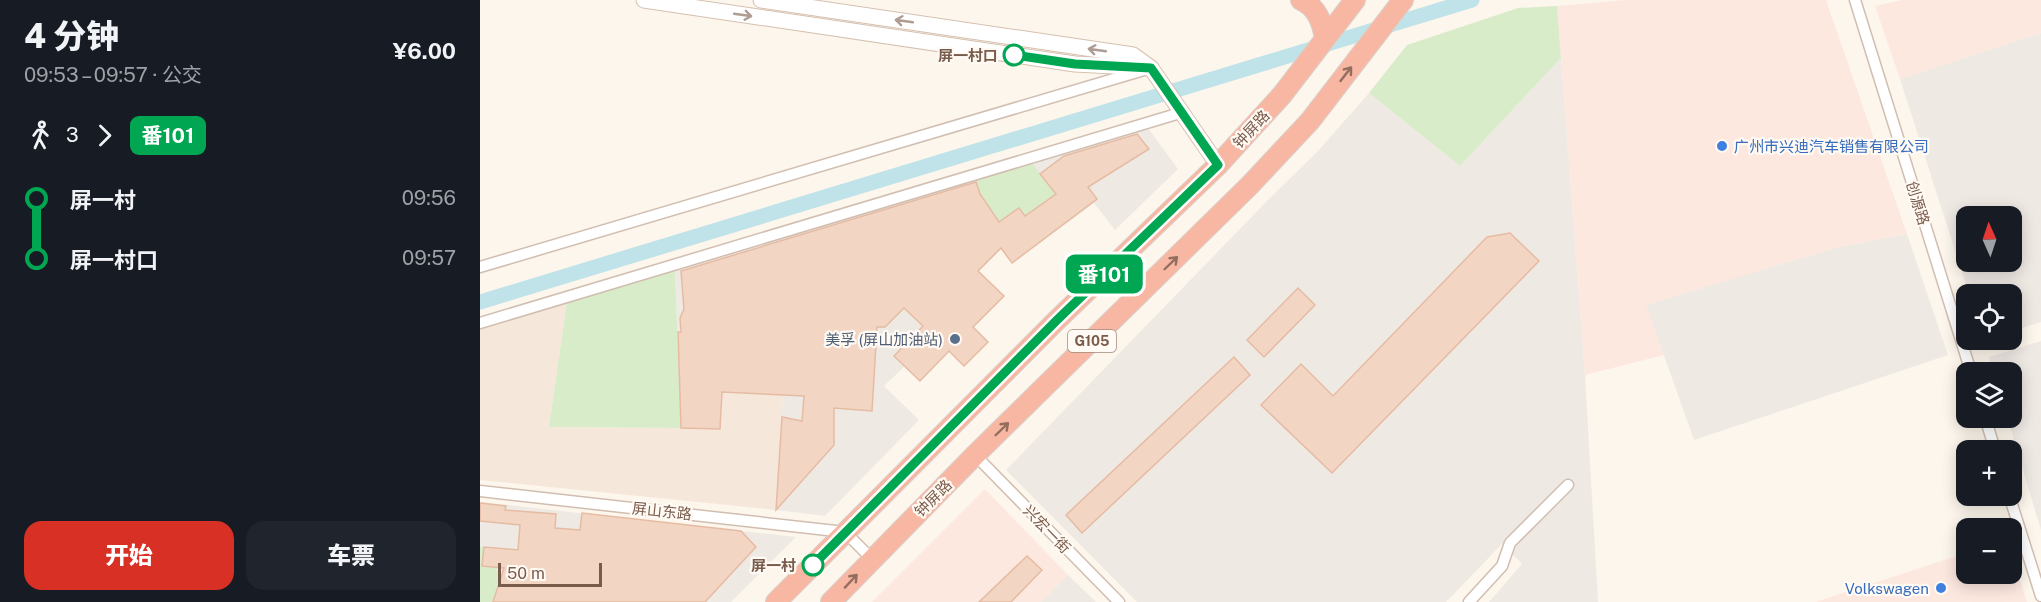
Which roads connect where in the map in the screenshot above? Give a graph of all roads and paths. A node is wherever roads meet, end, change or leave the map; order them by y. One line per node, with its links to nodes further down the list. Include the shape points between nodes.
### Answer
1 (644, 0): 8 (street, one-way to 8, via 1075,64)
2 (761, 0): 8 (street, one-way to 2, via 1133,55)
3 (1301, 0): 7 (highway, via 1317,13)
4 (1354, 0): 7 (highway, 钟屏路 / G105)
5 (1855, 0): 13 (street, 创源路)
6 (1402, 1): 14 (highway, 钟屏路 / G105, one-way to 6, via 1242,194 1310,121)
7 (1325, 38): 10 (highway, 钟屏路 / G105, via 1282,95)
8 (1151, 68): 9 (street); 11 (street)
9 (1176, 107): 10 (street); 12 (street)
10 (1218, 165): 18 (highway, 钟屏路 / G105)
11 (480, 267)
12 (480, 323)
13 (1968, 362)
14 (975, 455): 19 (highway, 钟屏路 / G105); 23 (street, 兴宏一街)
15 (1568, 485): 24 (street, via 1510,543 1502,566)
16 (480, 491): 18 (street, 屏山东路)
17 (2012, 506): 20 (street)
18 (845, 532): 19 (street); 21 (highway, 钟屏路 / G105)
19 (872, 559): 22 (highway, 钟屏路 / G105, one-way to 19)
20 (2041, 596)
21 (776, 602)
22 (831, 602)
23 (1119, 602)
24 (1469, 602)

